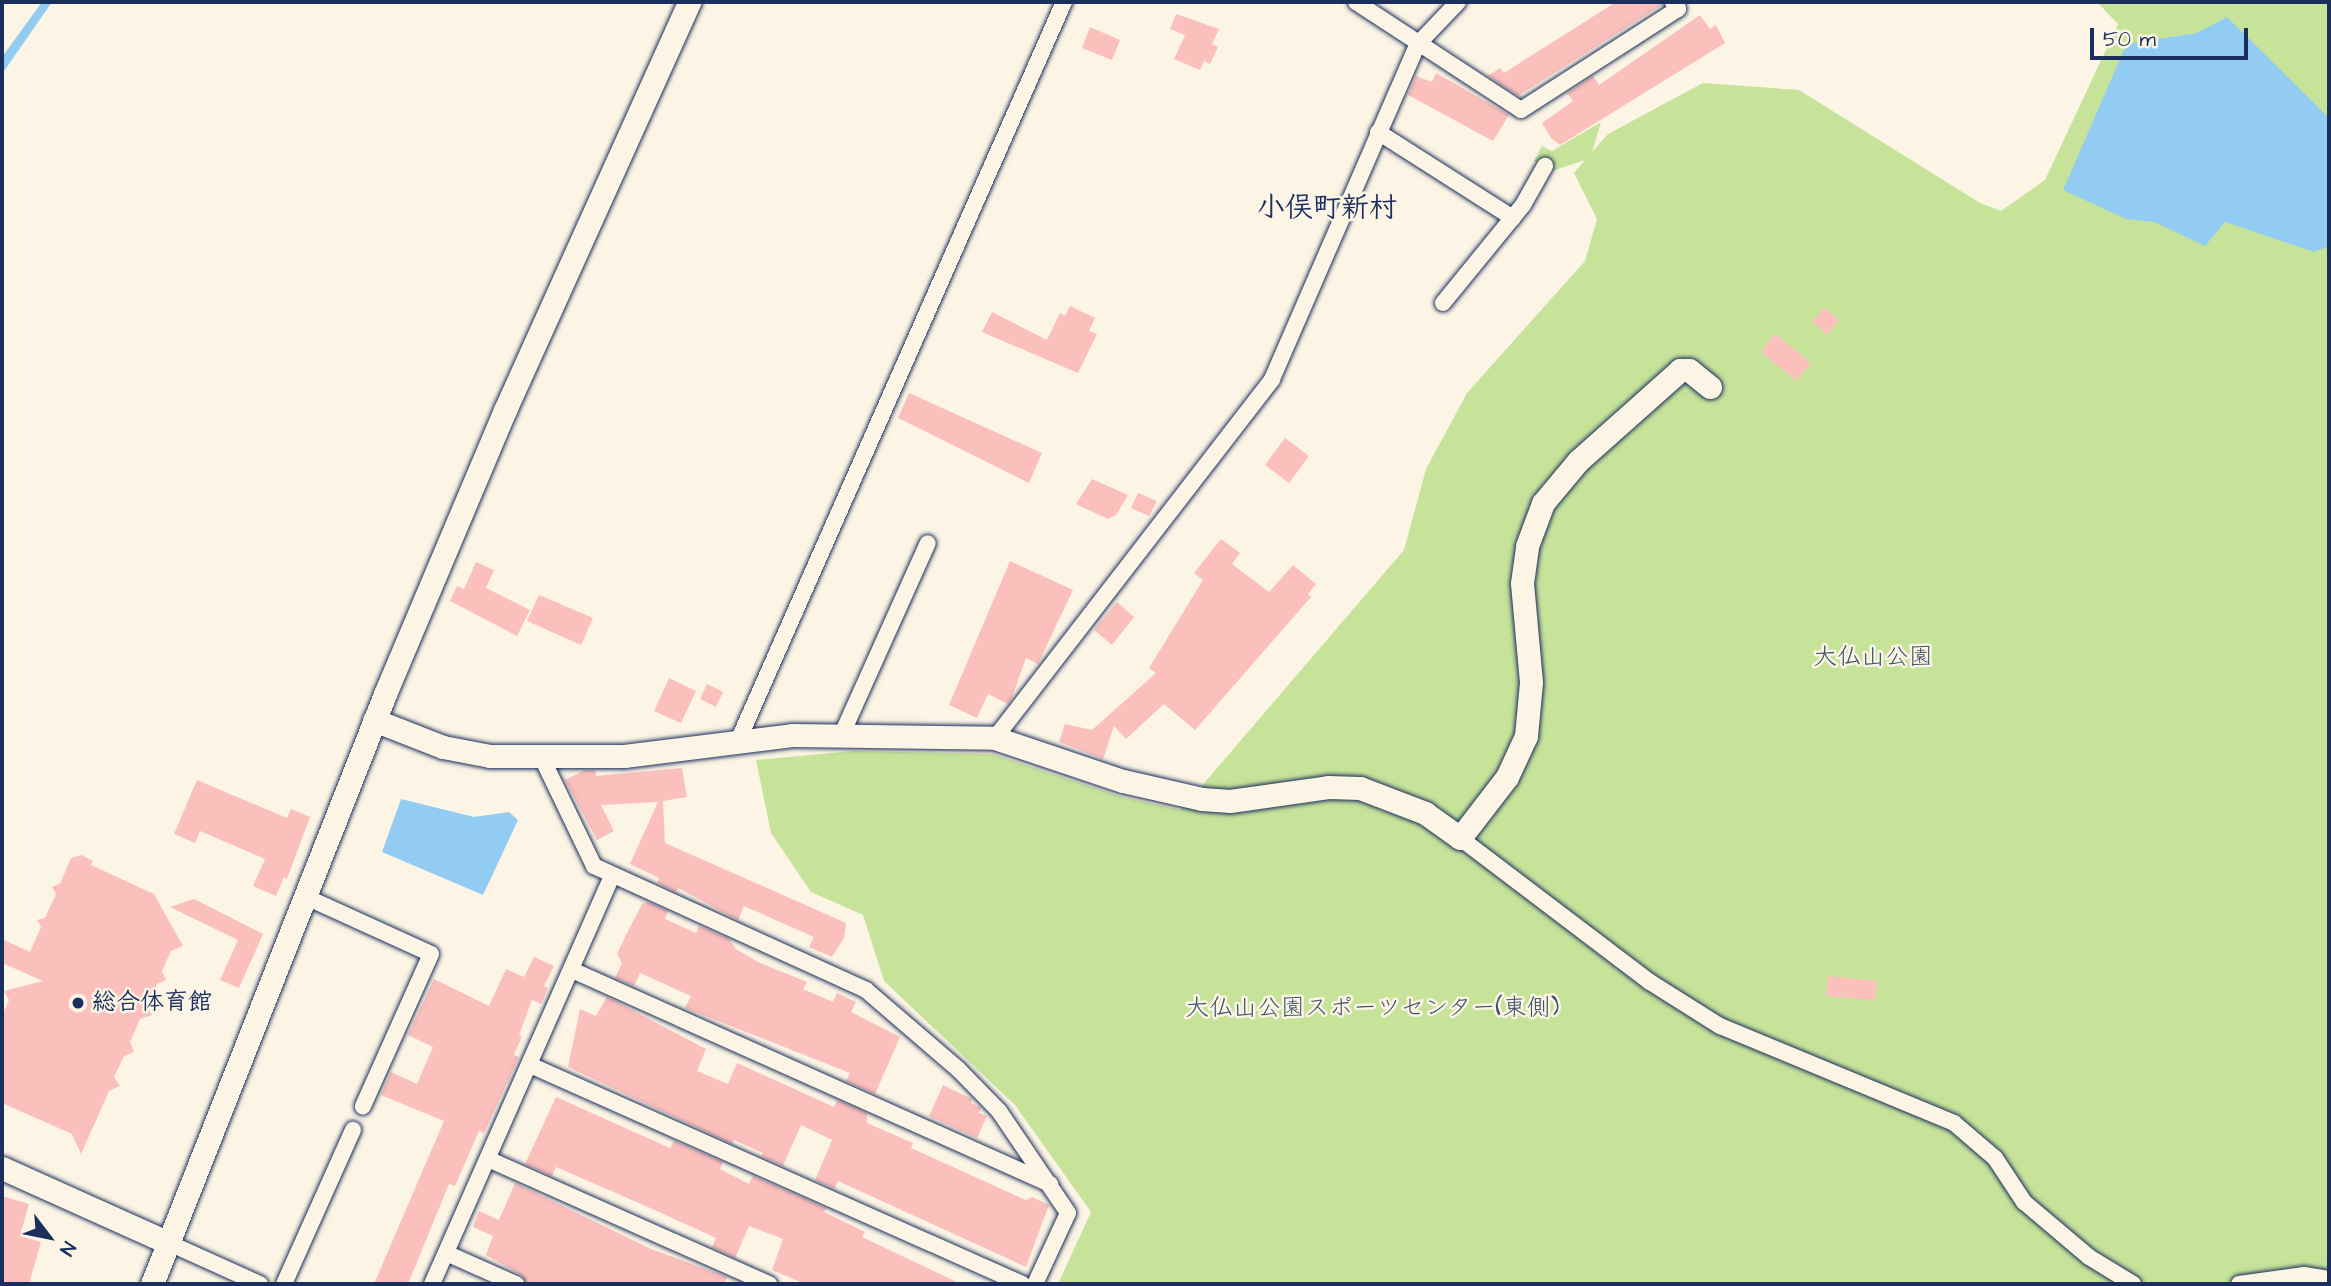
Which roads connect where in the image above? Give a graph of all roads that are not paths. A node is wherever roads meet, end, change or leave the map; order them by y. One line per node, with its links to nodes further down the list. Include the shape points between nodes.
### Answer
1 (689, 2): 13 (street, via 505,410)
2 (1064, 2): 16 (street)
3 (1356, 2): 6 (street)
4 (1458, 2): 6 (street)
5 (1673, 2): 6 (street, via 1678,9 1521,110)
6 (1418, 44): 7 (street)
7 (1378, 132): 9 (street); 15 (street, via 1272,379)
8 (1545, 166): 9 (street)
9 (1513, 218): 10 (street)
10 (1443, 303)
11 (1710, 387): 18 (street, via 1689,370 1680,370 1578,461 1543,503 1527,546 1522,583 1531,682 1526,737 1507,777)
12 (928, 543): 14 (street)
13 (374, 720): 17 (street, via 458,752); 20 (street)
14 (842, 734): 15 (street); 16 (street)
15 (995, 738): 18 (street, via 1123,782 1202,799 1230,801 1328,787 1360,788 1425,813)
16 (738, 741): 17 (street, via 654,754)
17 (541, 756): 19 (street, via 594,866)
18 (1460, 838): 39 (street, via 1650,982 1720,1026 1954,1123 1995,1158 2024,1202 2090,1257)
19 (612, 876): 21 (street); 27 (street, via 866,990 967,1077 999,1111)
20 (306, 897): 23 (street, via 431,954); 28 (street)
21 (572, 971): 22 (street); 27 (street)
22 (530, 1065): 25 (street); 37 (street)
23 (363, 1107)
24 (353, 1130): 33 (street)
25 (488, 1159): 29 (street); 36 (street)
26 (2, 1168): 28 (street)
27 (1052, 1185): 38 (street, via 1068,1213)
28 (169, 1243): 31 (street); 32 (street)
29 (446, 1254): 34 (street); 35 (street)
30 (2329, 1279): 40 (street, via 2304,1275)
31 (152, 1284)
32 (260, 1284)
33 (284, 1284)
34 (432, 1284)
35 (516, 1284)
36 (769, 1284)
37 (1021, 1284)
38 (1035, 1284)
39 (2133, 1284)
40 (2239, 1284)

